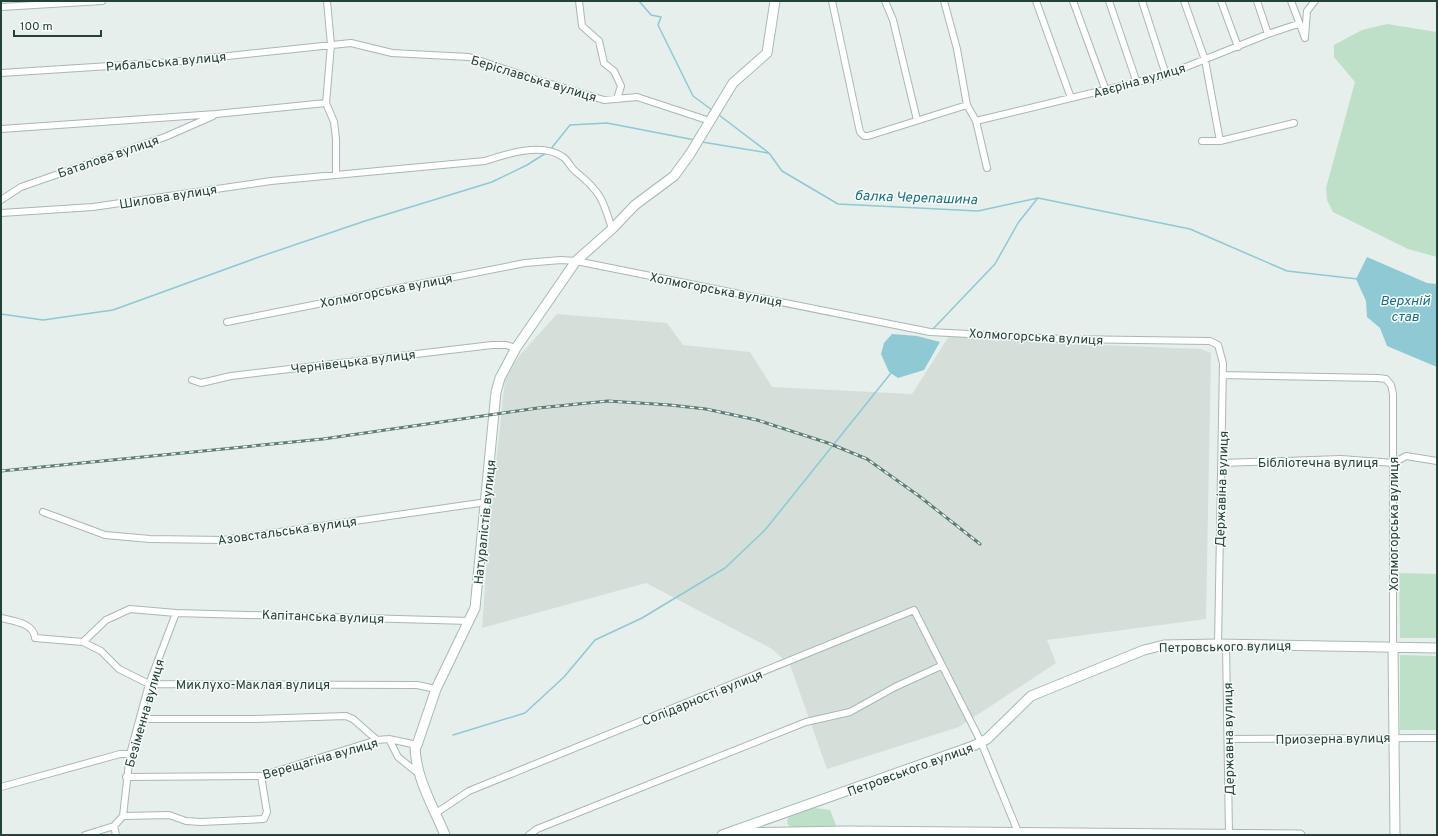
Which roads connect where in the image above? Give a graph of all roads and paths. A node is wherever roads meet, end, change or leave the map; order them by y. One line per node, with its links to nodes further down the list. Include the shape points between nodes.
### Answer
1 (102, 1): 17 (street)
2 (327, 1): 20 (street)
3 (579, 1): 27 (street, via 582,26 599,41 604,63 614,71 621,86)
4 (775, 1): 33 (main road, Натуралістів вулиця, via 767,53 733,83)
5 (832, 1): 32 (street, via 860,132 868,136)
6 (885, 1): 32 (street)
7 (944, 1): 30 (street, via 957,49)
8 (1036, 1): 28 (street)
9 (1073, 1): 26 (street)
10 (1109, 1): 25 (street)
11 (1142, 1): 24 (street)
12 (1184, 1): 22 (street)
13 (1221, 1): 21 (street)
14 (1257, 1): 19 (street)
15 (1291, 1): 18 (street)
16 (1315, 1): 18 (street, via 1307,10 1305,38)
17 (1, 7)
18 (1298, 24): 19 (street, Авєріна вулиця)
19 (1268, 34): 21 (street, Авєріна вулиця)
20 (331, 45): 23 (street, Рибальська вулиця, via 172,62); 27 (street, Беріславська вулиця, via 351,43 392,53 469,57 604,100); 29 (street)
21 (1238, 46): 22 (street, Авєріна вулиця)
22 (1205, 60): 24 (street, Авєріна вулиця); 38 (street)
23 (1, 73)
24 (1166, 75): 25 (street, Авєріна вулиця)
25 (1137, 82): 26 (street, Авєріна вулиця)
26 (1106, 91): 28 (street, Авєріна вулиця)
27 (617, 98): 33 (street, Беріславська вулиця, via 637,97)
28 (1071, 98): 34 (street, Авєріна вулиця)
29 (326, 103): 31 (street, Баталова вулиця); 40 (street, via 334,122)
30 (967, 105): 32 (street); 34 (street)
31 (216, 114): 36 (street, Баталова вулиця); 41 (street, Баталова вулиця, via 164,137 21,187)
32 (917, 120)
33 (710, 121): 43 (main road, Натуралістів вулиця, via 674,176 635,205)
34 (976, 121): 39 (street)
35 (1294, 123): 38 (street)
36 (1, 129)
37 (1202, 141): 38 (street)
38 (1220, 141)
39 (987, 168)
40 (336, 175): 42 (street, Шилова вулиця, via 271,181 93,207); 43 (street, Шилова вулиця, via 485,161 530,150 548,152 563,157 593,186 604,203)
41 (1, 200)
42 (1, 214)
43 (612, 229): 44 (main road, Натуралістів вулиця)
44 (576, 261): 45 (street, Холмогорська вулиця, via 525,263); 46 (street, Холмогорська вулиця, via 930,332 1066,339); 47 (main road, Натуралістів вулиця)
45 (227, 322)
46 (1210, 341): 48 (street, Державіна вулиця, via 1218,345)
47 (516, 348): 49 (street, Чернівецька вулиця, via 492,345 231,376 201,383); 53 (main road, Натуралістів вулиця, via 500,378 496,392)
48 (1223, 375): 51 (street, Державіна вулиця); 52 (street, Холмогорська вулиця, via 1386,379 1393,394)
49 (192, 380)
50 (1437, 461): 52 (street, Бібліотечна вулиця, via 1406,456)
51 (1222, 463): 52 (street, Бібліотечна вулиця, via 1341,459); 59 (street, Державіна вулиця, via 1218,587)
52 (1394, 463): 60 (street, Холмогорська вулиця)
53 (487, 502): 54 (street, Азовстальська вулиця, via 223,540 150,540 104,536); 57 (main road, Натуралістів вулиця, via 475,608)
54 (43, 512)
55 (176, 613): 57 (street, Капітанська вулиця); 58 (street, Капітанська вулиця, via 130,609 106,620); 63 (street, Безіменна вулиця)
56 (1, 618): 58 (street, via 30,628 35,638)
57 (470, 620): 64 (main road, Натуралістів вулиця)
58 (83, 642): 63 (street, Миклухо-Маклая вулиця, via 101,651 119,669)
59 (1222, 644): 60 (main road, Петровського вулиця); 69 (street, Державна вулиця); 71 (main road, Петровського вулиця, via 1151,648 1040,691 1027,698)
60 (1393, 647): 61 (main road, Петровського вулиця); 66 (main road, Холмогорська вулиця)
61 (1437, 648)
62 (941, 666): 71 (street, Солідарності вулиця); 78 (street, Солідарності вулиця, via 914,610 469,791); 86 (street, via 895,687 850,712 806,722)
63 (149, 684): 64 (street, Миклухо-Маклая вулиця, via 417,685); 65 (street, Безіменна вулиця)
64 (436, 689): 72 (main road, Натуралістів вулиця)
65 (140, 719): 70 (street, via 346,716); 73 (street, Безіменна вулиця)
66 (1394, 738): 67 (street, Приозерна вулиця); 69 (street, Приозерна вулиця); 89 (main road, Холмогорська вулиця)
67 (1437, 738)
68 (390, 739): 70 (street, Верещагіна вулиця); 72 (street, Верещагіна вулиця); 74 (street, via 398,757)
69 (1228, 739): 87 (street, Державна вулиця)
70 (377, 740): 75 (street, Верещагіна вулиця)
71 (981, 742): 81 (street, Солідарності вулиця); 82 (main road, Петровського вулиця)
72 (417, 745): 74 (main road, Натуралістів вулиця, via 415,760)
73 (130, 754): 76 (street, Безіменна вулиця); 77 (street, via 120,754)
74 (418, 774): 78 (main road, Натуралістів вулиця)
75 (261, 776): 76 (street, Верещагіна вулиця); 79 (street, via 267,812 264,819 200,822 186,821 169,815)
76 (126, 777): 79 (street, Безіменна вулиця)
77 (1, 787)
78 (436, 813): 85 (main road, Натуралістів вулиця)
79 (123, 816): 80 (street)
80 (114, 826): 83 (street); 84 (street)
81 (1018, 832): 82 (main road, via 848,831); 87 (main road)
82 (724, 834)
83 (85, 835)
84 (116, 835)
85 (445, 835)
86 (529, 835)
87 (1229, 835): 88 (main road)
88 (1300, 835)
89 (1395, 835)

